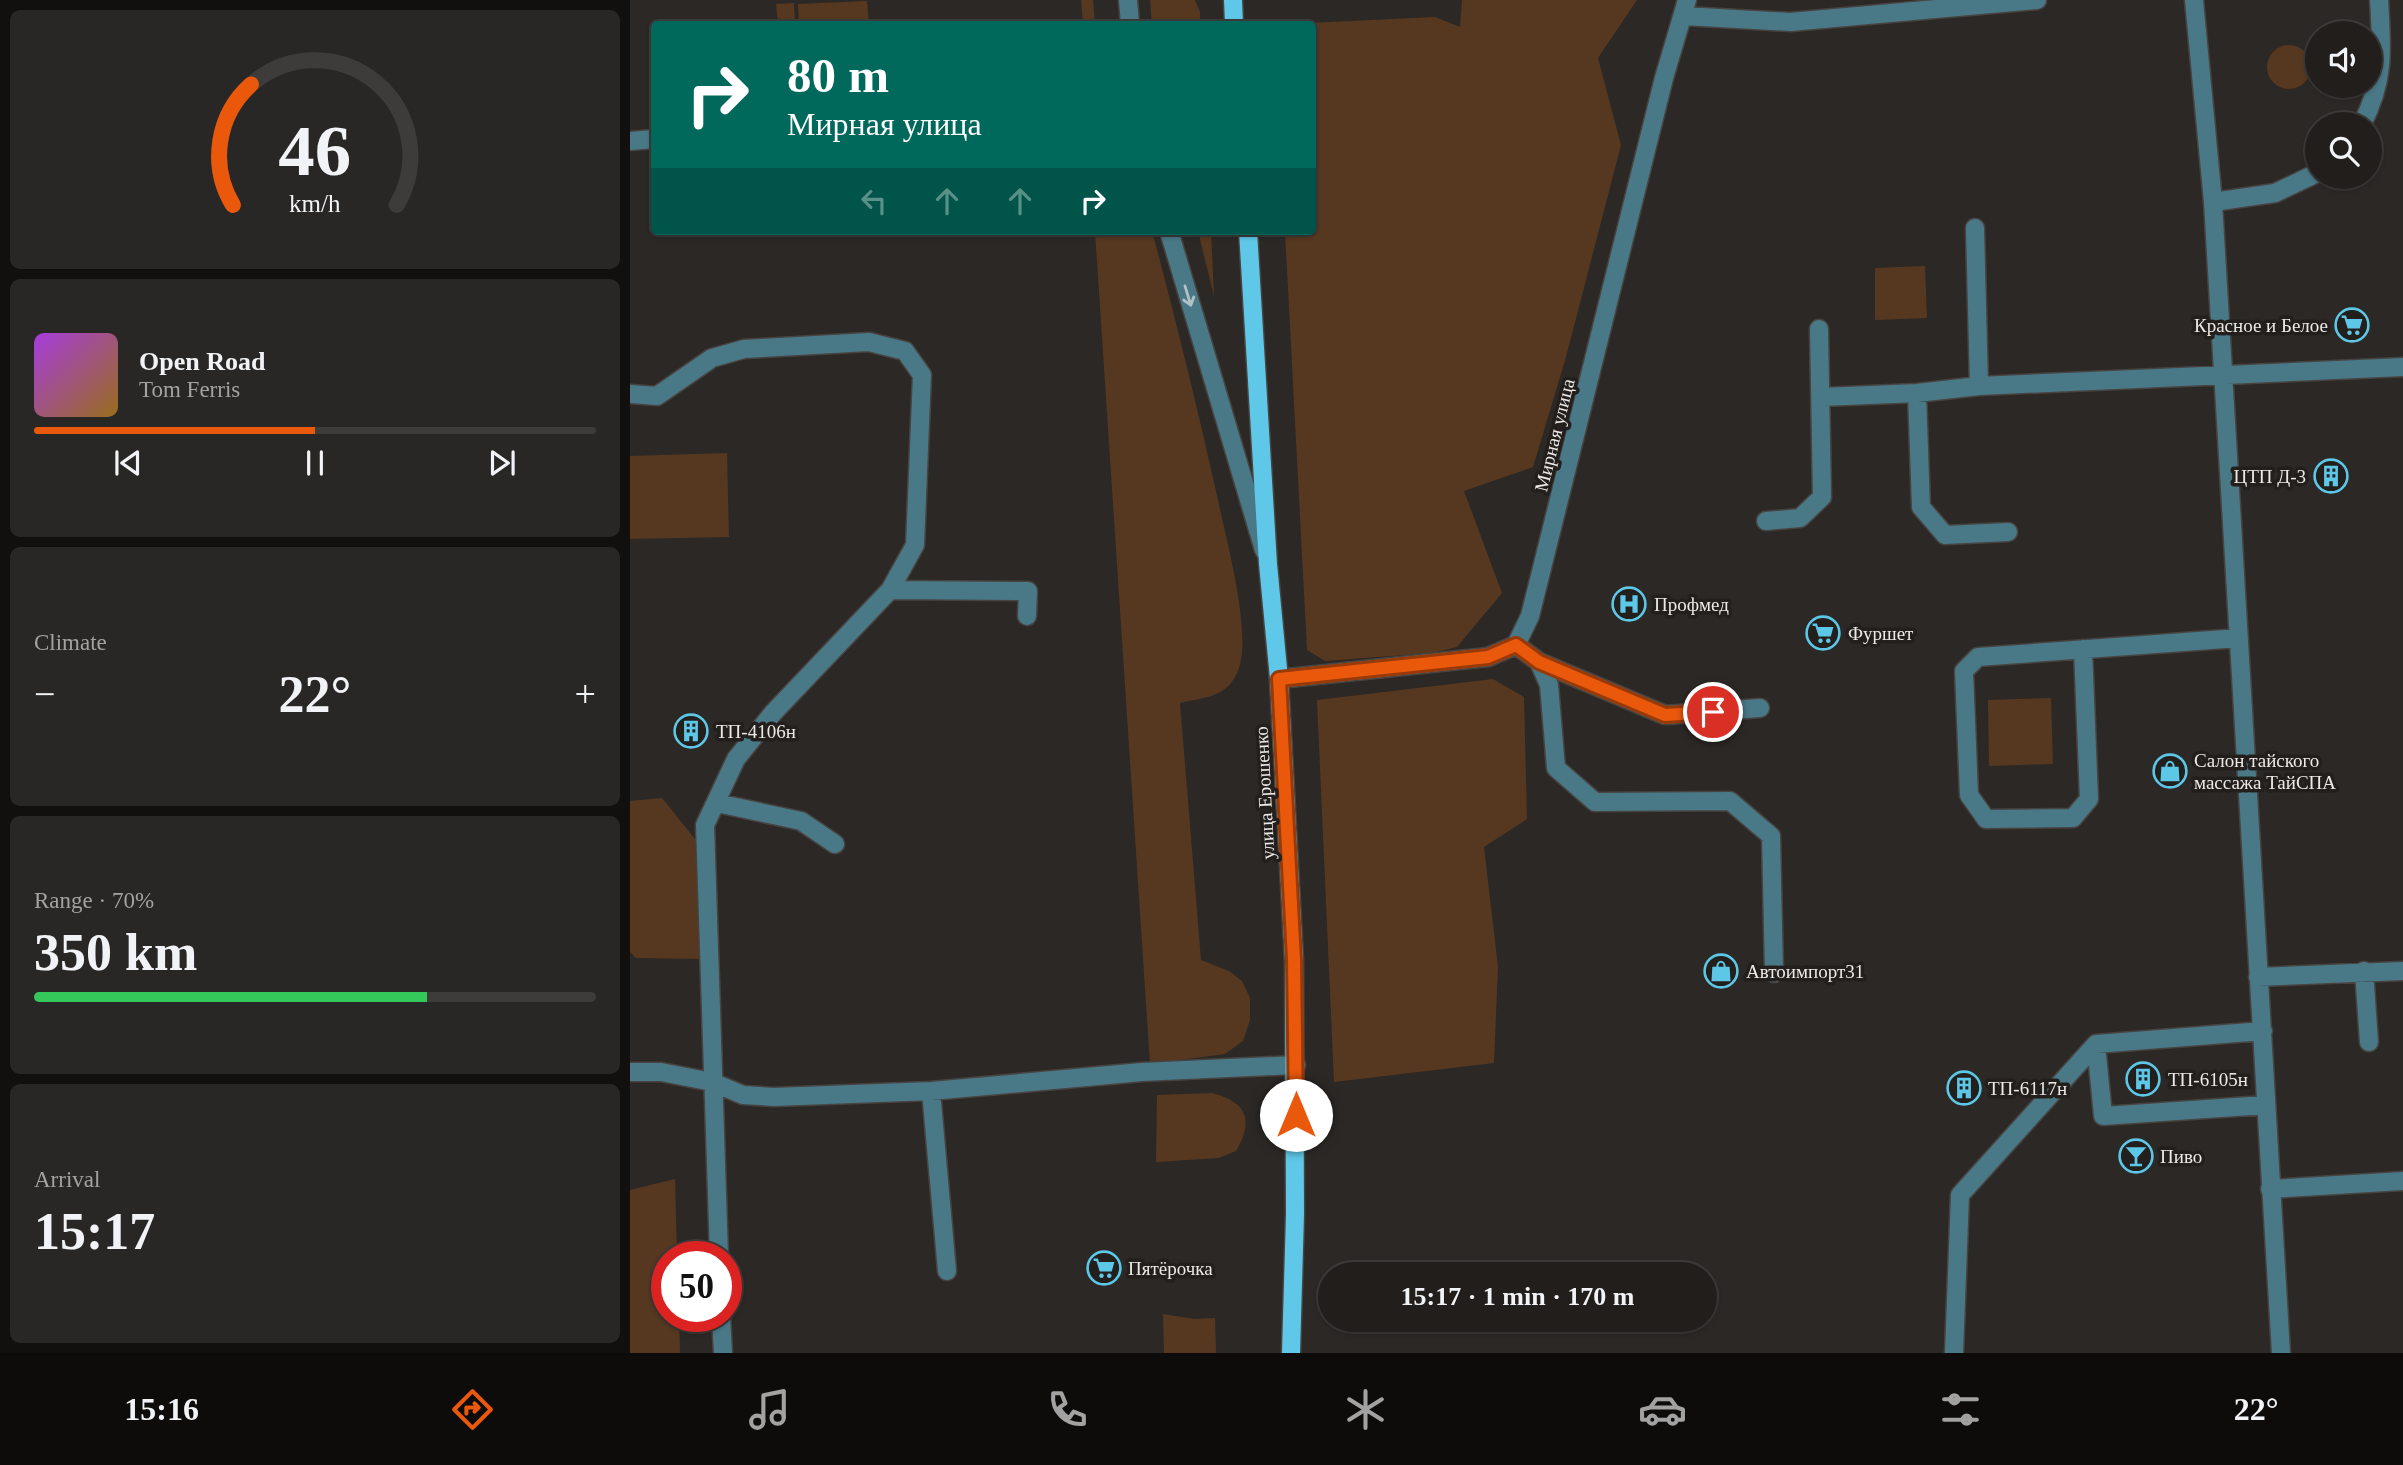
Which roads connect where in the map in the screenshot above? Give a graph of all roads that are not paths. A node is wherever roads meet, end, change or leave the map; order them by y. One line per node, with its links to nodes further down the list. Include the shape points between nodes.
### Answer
1 (1128, 0): 7 (street)
2 (1233, 0): 8 (main road)
3 (2037, 0): 6 (street, via 1790,22)
4 (2194, 0): 13 (street)
5 (2379, 0): 9 (street, via 2383,57)
6 (1685, 8): 30 (street, Мирная улица, via 1530,616)
7 (1130, 21)
8 (1234, 21)
9 (2368, 112)
10 (651, 139): 11 (street)
11 (630, 141)
12 (2305, 179): 13 (street, via 2275,193)
13 (2213, 202): 19 (street)
14 (1975, 228): 20 (street)
15 (1170, 235): 26 (street, one-way to 26)
16 (1248, 235): 26 (main road, улица Ерошенко)
17 (1819, 329): 23 (street)
18 (2403, 367): 19 (street)
19 (2223, 376): 20 (street); 29 (street)
20 (1979, 386): 21 (street)
21 (1917, 393): 23 (street); 25 (street, via 1921,507 1945,535)
22 (630, 394): 27 (street, via 657,396 712,358 744,349 869,342 905,351 922,374 915,545)
23 (1822, 397): 24 (street, via 1822,497 1800,518)
24 (1766, 521)
25 (2008, 532)
26 (1268, 564): 33 (main road, улица Ерошенко)
27 (890, 590): 28 (street, via 1028,591); 35 (street, via 773,713 736,760)
28 (1027, 616)
29 (2239, 638): 31 (street); 40 (street)
30 (1516, 645): 32 (street); 33 (street, via 1488,657)
31 (2083, 649): 31 (street, via 2089,799 2073,818 1986,819 1969,795 1964,671 1978,657)
32 (1539, 662): 34 (street, via 1665,715); 39 (street, via 1549,685 1556,768 1595,802 1730,801 1771,836)
33 (1279, 679): 44 (main road, улица Ерошенко)
34 (1760, 708)
35 (717, 803): 36 (street, via 801,821); 46 (street, via 705,825)
36 (835, 844)
37 (2364, 971): 38 (street); 40 (street); 42 (street)
38 (2403, 971)
39 (1774, 973)
40 (2258, 976): 41 (street)
41 (2263, 1031): 43 (street); 48 (street)
42 (2369, 1042)
43 (2096, 1044): 48 (street, via 2103,1116); 56 (street, via 1960,1195)
44 (1296, 1065): 47 (street, via 1142,1072); 55 (main road, улица Ерошенко)
45 (630, 1072): 46 (street, via 661,1072)
46 (712, 1082): 47 (street, via 743,1095 774,1097); 51 (street)
47 (931, 1091): 52 (street)
48 (2265, 1105): 50 (street)
49 (2403, 1181): 50 (street)
50 (2270, 1189): 57 (street)
51 (718, 1241)
52 (947, 1271)
53 (722, 1332): 54 (street)
54 (723, 1353)
55 (1291, 1353)
56 (1954, 1353)
57 (2281, 1353)

